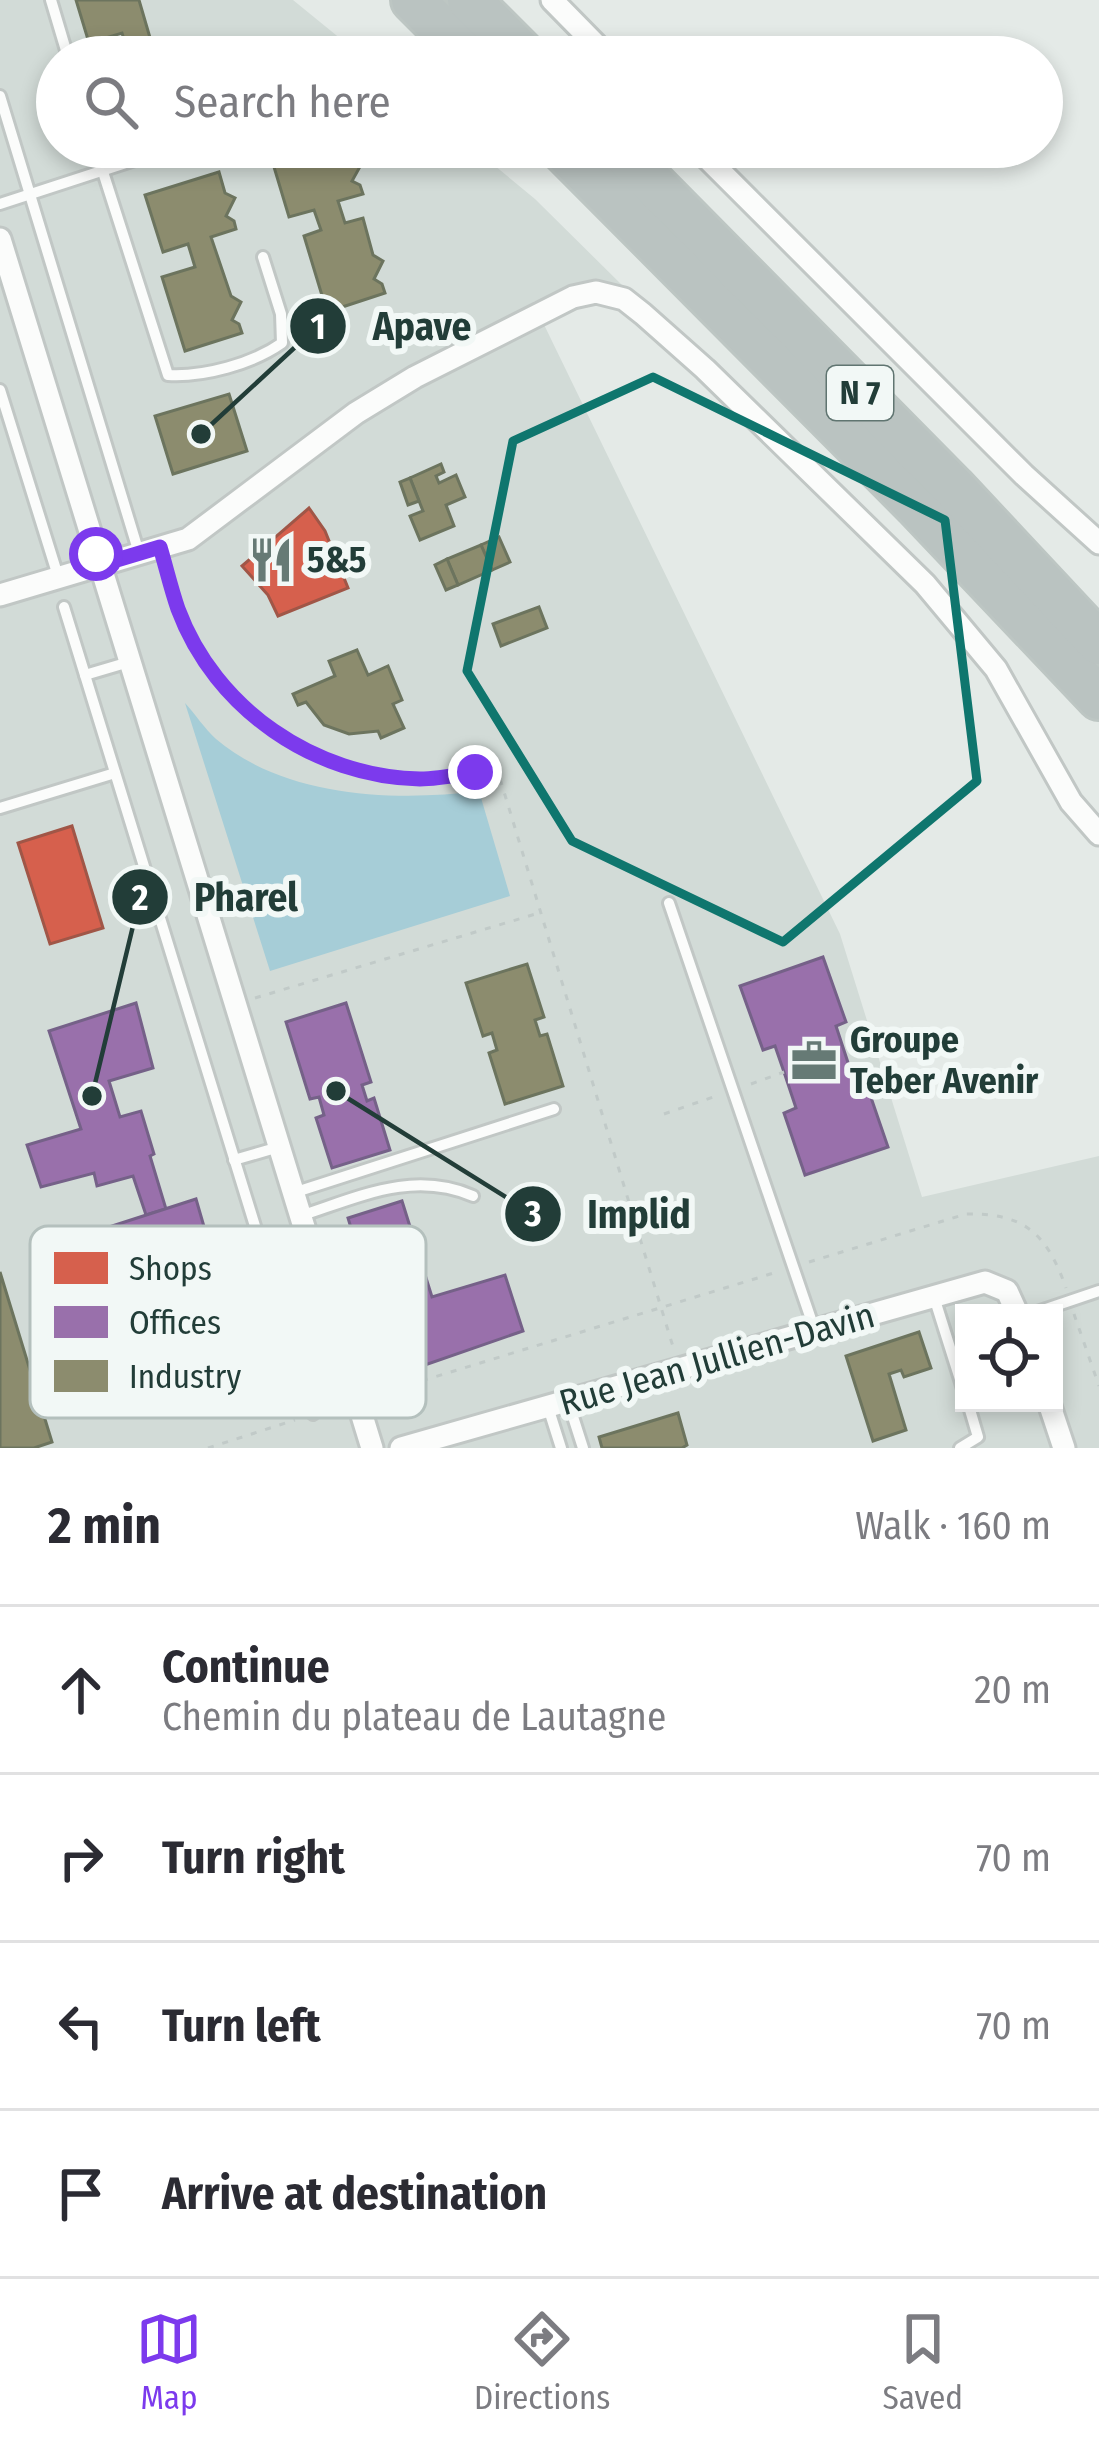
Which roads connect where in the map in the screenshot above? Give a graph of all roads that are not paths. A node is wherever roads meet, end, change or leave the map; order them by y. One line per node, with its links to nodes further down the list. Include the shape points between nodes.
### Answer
1 (51, 0): 5 (lane)
2 (413, 0): 6 (highway)
3 (469, 0): 7 (highway)
4 (552, 0): 8 (street)
5 (62, 36)
6 (449, 36)
7 (505, 36)
8 (587, 36)
9 (0, 96): 15 (lane)
10 (108, 168): 14 (lane)
11 (581, 168): 29 (highway, N 7)
12 (638, 168): 26 (highway, N 7)
13 (718, 168): 20 (street)
14 (102, 170): 15 (lane); 18 (lane, via 168,375 263,356 282,343)
15 (30, 195): 16 (lane); 21 (lane)
16 (0, 203)
17 (0, 239): 22 (street)
18 (263, 257)
19 (0, 390): 23 (lane)
20 (1099, 543)
21 (149, 550): 22 (street); 32 (street, via 188,538 415,377 573,297 624,299 925,584 996,669 1071,802)
22 (100, 565): 23 (street); 27 (street)
23 (58, 577): 24 (street)
24 (0, 595)
25 (64, 608): 28 (lane)
26 (1099, 643)
27 (129, 662): 28 (lane); 35 (street)
28 (85, 675): 30 (lane)
29 (1099, 698)
30 (115, 773): 31 (lane); 36 (lane)
31 (0, 808)
32 (1099, 834)
33 (670, 903): 46 (lane)
34 (554, 1109): 37 (lane)
35 (279, 1148): 36 (lane); 37 (street)
36 (234, 1160): 40 (lane)
37 (293, 1193): 39 (street)
38 (473, 1196): 39 (lane, via 410,1184)
39 (300, 1216): 41 (street)
40 (255, 1226)
41 (303, 1226)
42 (1099, 1291): 45 (lane)
43 (934, 1297): 44 (street, Rue Jean Jullien-Davin, via 985,1282 1007,1291); 46 (street, Rue Jean Jullien-Davin); 47 (lane)
44 (1013, 1304)
45 (1061, 1304)
46 (815, 1330): 48 (street, Rue Jean Jullien-Davin)
47 (955, 1364)
48 (558, 1404): 53 (street, Rue Jean Jullien-Davin); 54 (lane); 55 (lane)
49 (971, 1412): 56 (lane, via 978,1437)
50 (1052, 1412): 57 (street)
51 (363, 1418): 52 (street)
52 (372, 1448)
53 (401, 1448)
54 (562, 1448)
55 (583, 1448)
56 (960, 1448)
57 (1064, 1448)

